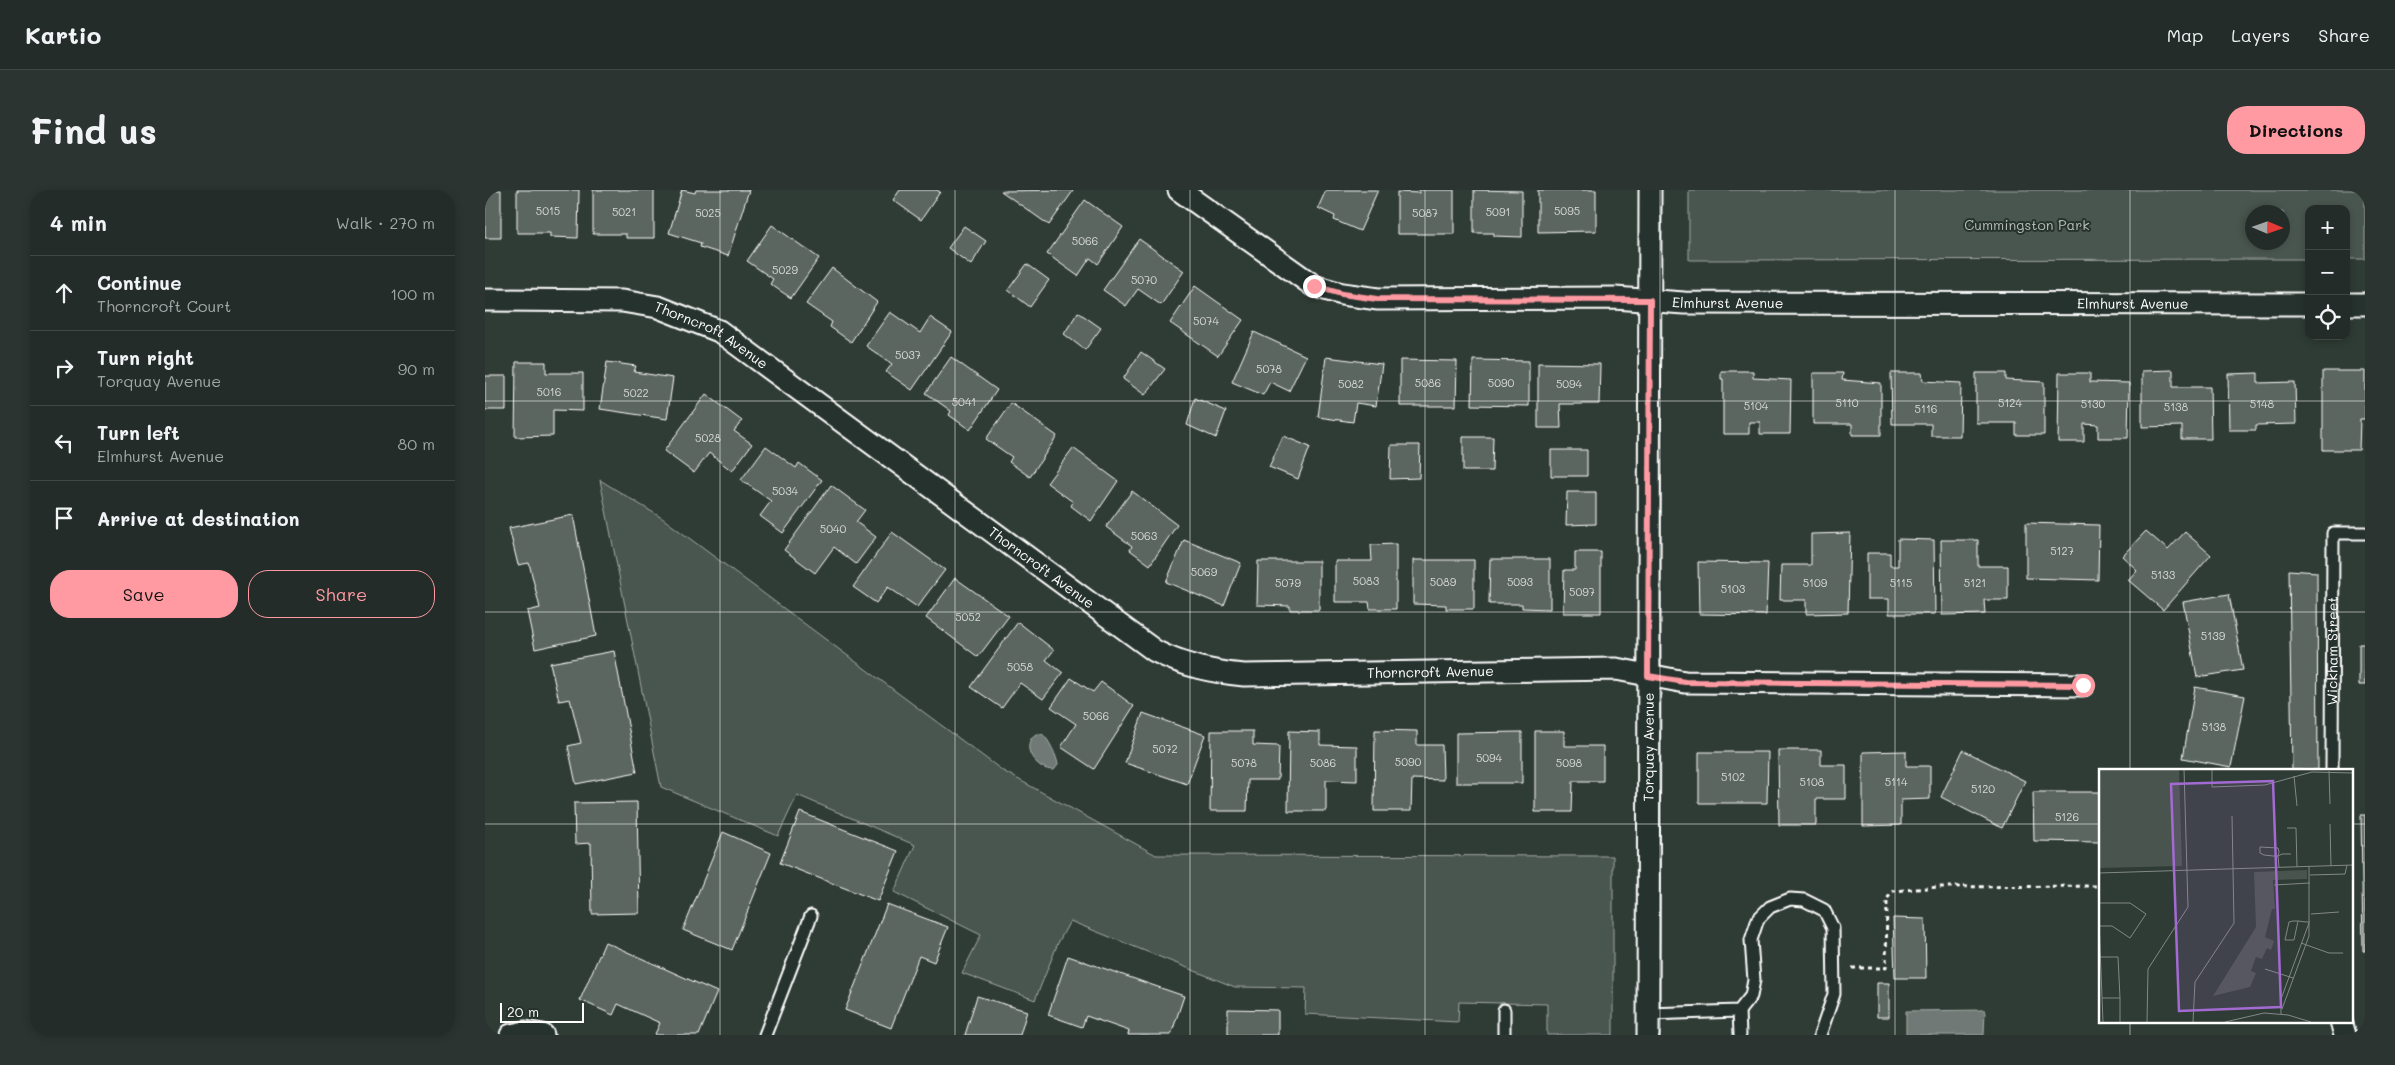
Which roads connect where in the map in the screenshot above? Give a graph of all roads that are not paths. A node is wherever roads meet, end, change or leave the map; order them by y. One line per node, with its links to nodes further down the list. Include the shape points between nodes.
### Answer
1 (1179, 190): 4 (street, Elmhurst Avenue, via 1314,286 1342,294 1377,299)
2 (1650, 190): 4 (street, Torquay Avenue)
3 (485, 300): 9 (street, Thorncroft Avenue, via 622,301 658,307 719,331 1155,652 1176,662 1212,672 1244,675 1616,669)
4 (1650, 300): 5 (street, Elmhurst Avenue, via 1684,303); 9 (street, Torquay Avenue)
5 (2305, 304)
6 (2350, 304): 7 (street)
7 (2365, 304)
8 (2365, 533): 11 (lane, Wickham Street, via 2333,532)
9 (1648, 676): 10 (street, Thorncroft Avenue, via 1685,682); 16 (street, Torquay Avenue)
10 (2083, 685)
11 (2332, 769)
12 (811, 916): 19 (lane)
13 (1504, 1010): 20 (lane)
14 (1739, 1011): 16 (lane); 21 (lane); 22 (lane, via 1751,996 1755,980 1751,940 1757,919 1770,907 1791,900 1805,900 1824,910 1833,928 1834,994)
15 (2341, 1022): 23 (street)
16 (1648, 1025)
17 (511, 1035): 18 (street, via 525,1032)
18 (543, 1035)
19 (765, 1035)
20 (1504, 1035)
21 (1740, 1035)
22 (1820, 1035)
23 (2345, 1035)

